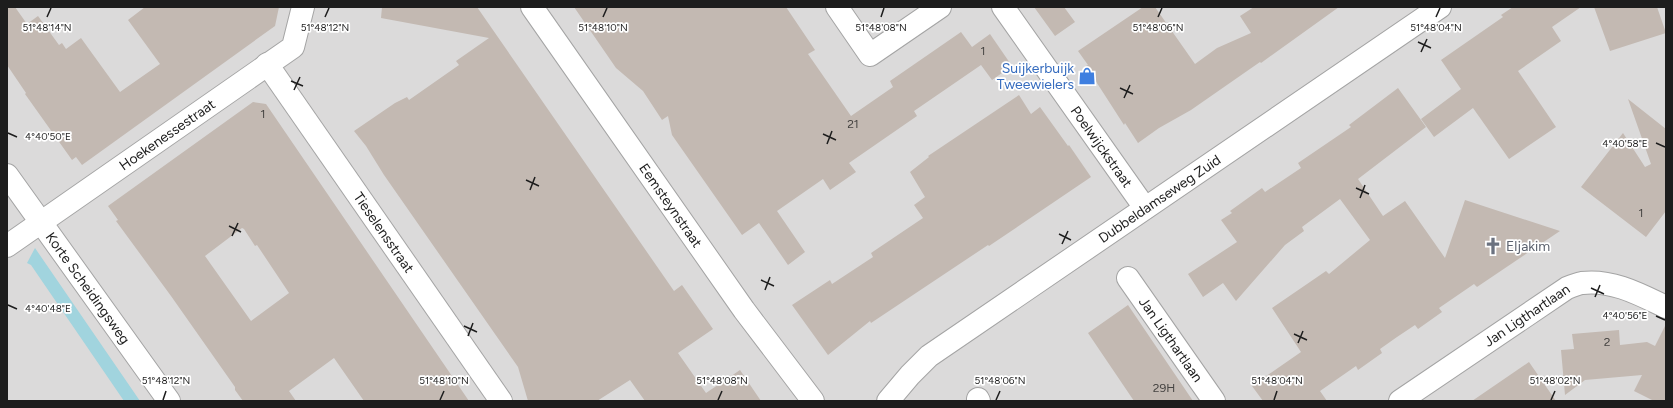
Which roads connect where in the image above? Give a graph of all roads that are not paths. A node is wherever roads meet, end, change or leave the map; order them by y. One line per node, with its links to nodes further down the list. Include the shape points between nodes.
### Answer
1 (303, 7): 7 (street, Hoekenessestraat, via 293,47)
2 (532, 7): 16 (street, Eemsteynstraat, via 744,310)
3 (836, 7): 4 (street, via 870,54)
4 (940, 7)
5 (1003, 7): 9 (street, Poelwijckstraat)
6 (1440, 7): 9 (street, Dubbeldamseweg Zuid)
7 (267, 64): 10 (street, Hoekenessestraat); 15 (street, Tieselensstraat)
8 (7, 175): 10 (street, Korte Scheidingsweg)
9 (1145, 208): 17 (street, Dubbeldamseweg Zuid, via 929,356)
10 (41, 222): 11 (street, Hoekenessestraat); 14 (street, Korte Scheidingsweg)
11 (7, 246)
12 (1128, 278): 18 (street, Jan Ligthartlaan)
13 (1666, 307): 19 (street, Jan Ligthartlaan, via 1617,287 1582,283 1567,288)
14 (169, 401)
15 (501, 401)
16 (813, 401)
17 (888, 401)
18 (1214, 401)
19 (1400, 401)

